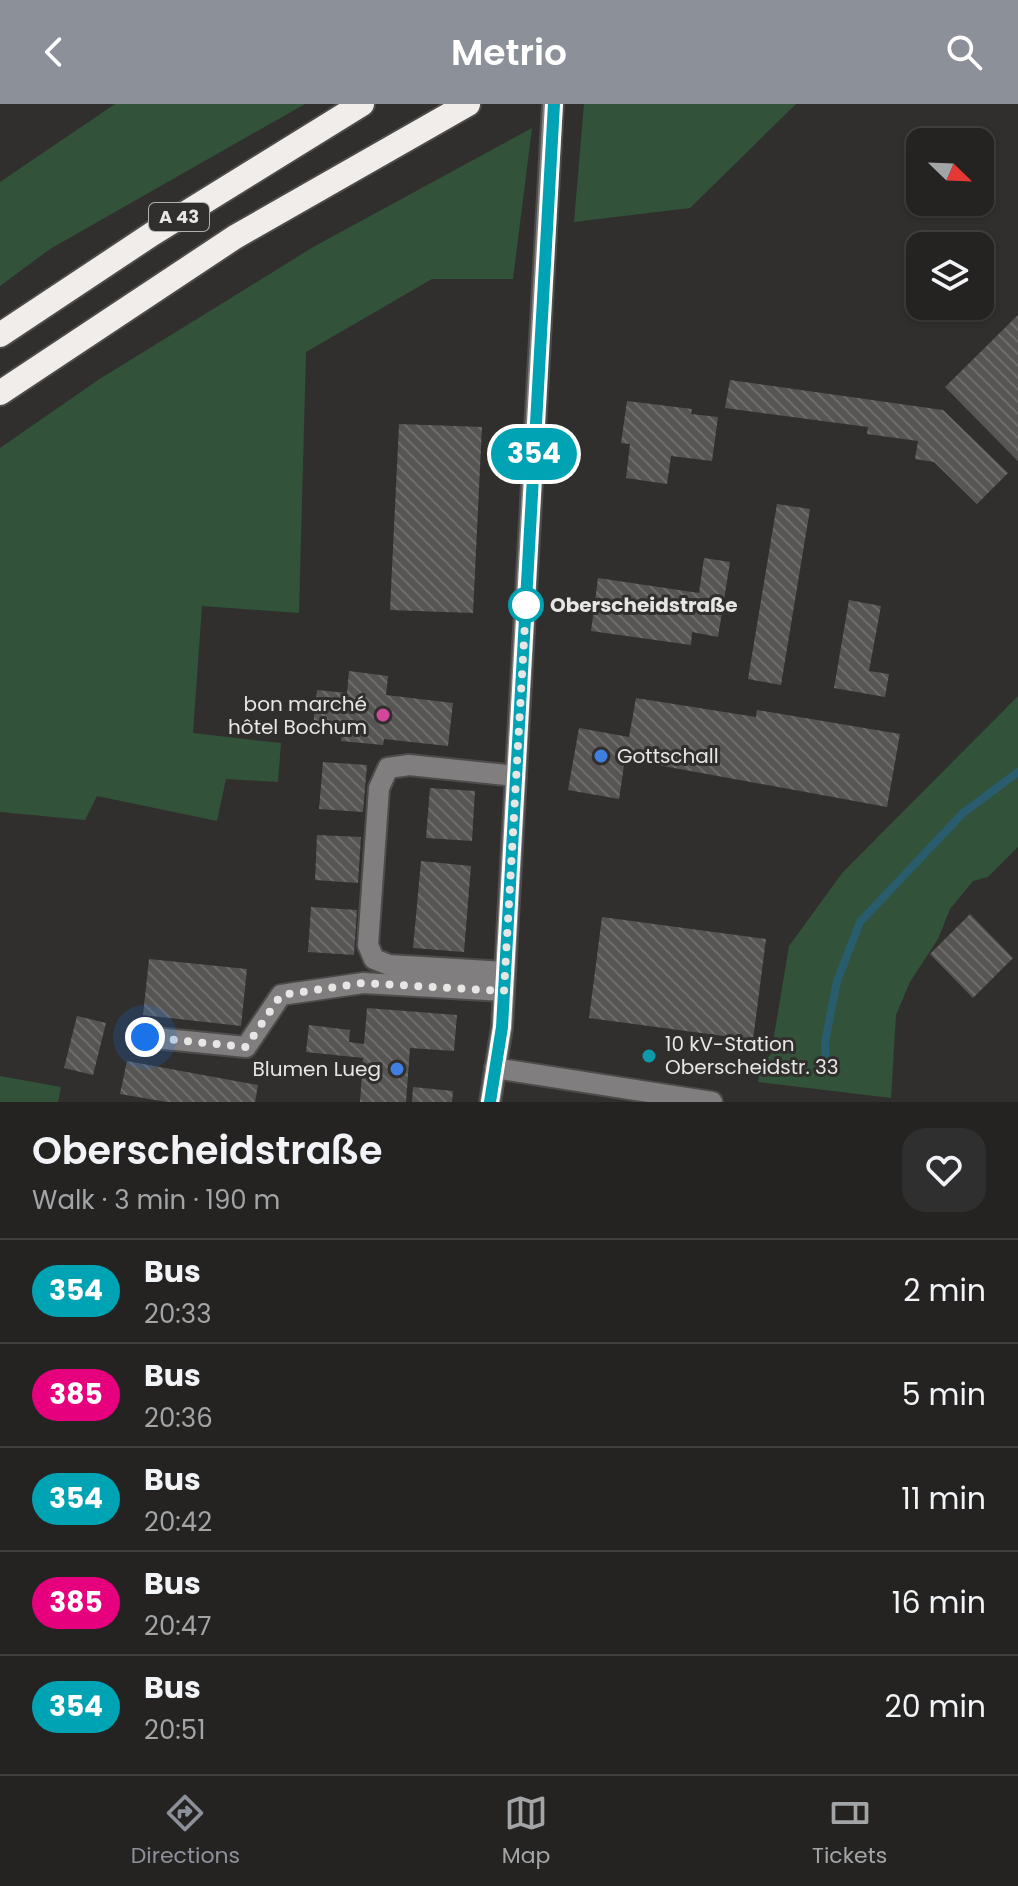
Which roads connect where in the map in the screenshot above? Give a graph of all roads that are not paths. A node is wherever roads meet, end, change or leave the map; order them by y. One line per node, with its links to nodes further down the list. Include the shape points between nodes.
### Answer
1 (362, 104): 4 (highway, A 43)
2 (468, 104): 5 (highway, A 43, via 235,237)
3 (553, 104): 6 (street)
4 (0, 335)
5 (0, 393)
6 (516, 776): 7 (street); 7 (street, via 409,765 388,768 379,788 368,945 374,959 389,965)
7 (505, 982): 8 (street, via 363,983 281,995 246,1047); 9 (street)
8 (145, 1037)
9 (495, 1068): 10 (street); 11 (street)
10 (490, 1102)
11 (712, 1102)

